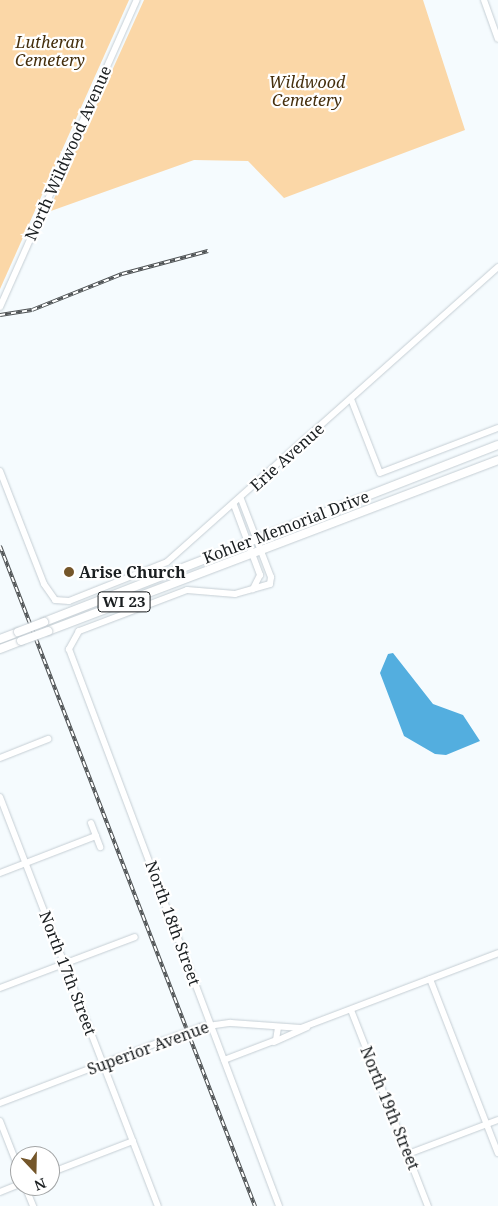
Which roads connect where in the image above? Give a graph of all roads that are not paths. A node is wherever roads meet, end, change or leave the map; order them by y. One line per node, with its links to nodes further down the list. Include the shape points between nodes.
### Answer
1 (137, 0): 5 (street, North Wildwood Avenue)
2 (484, 0): 3 (street)
3 (498, 39)
4 (498, 267): 6 (street, Erie Avenue)
5 (0, 307)
6 (352, 399): 7 (street, via 380,473); 11 (street, Erie Avenue)
7 (498, 428)
8 (498, 445): 13 (main road, Kohler Memorial Drive / WI 23)
9 (498, 460): 15 (main road, Kohler Memorial Drive / WI 23)
10 (0, 471): 12 (street, Erie Avenue, via 51,598 69,601 167,562)
11 (241, 499): 12 (street, Erie Avenue); 13 (street)
12 (234, 505): 14 (street)
13 (256, 538): 14 (main road, Kohler Memorial Drive / WI 23); 15 (street)
14 (247, 541): 16 (street); 18 (main road, Kohler Memorial Drive / WI 23, bridge)
15 (261, 550): 16 (main road, Kohler Memorial Drive / WI 23); 17 (street, via 272,582)
16 (252, 554): 17 (street, via 260,577); 19 (main road, Kohler Memorial Drive / WI 23, bridge)
17 (254, 589): 34 (street, North 18th Street, via 231,594 187,590 79,631 70,641 70,656)
18 (0, 639)
19 (0, 649)
20 (48, 739): 21 (street)
21 (0, 758)
22 (0, 797): 26 (street, North 17th Street)
23 (91, 823): 24 (street)
24 (96, 836): 25 (street); 26 (street)
25 (100, 847)
26 (26, 864): 27 (street); 30 (street, North 17th Street)
27 (0, 873)
28 (135, 937): 30 (street)
29 (498, 953): 31 (street, Superior Avenue)
30 (64, 963): 32 (street); 39 (street, North 17th Street)
31 (430, 979): 33 (street, Superior Avenue); 43 (street)
32 (0, 988)
33 (351, 1010): 35 (street, Superior Avenue); 47 (street, North 19th Street)
34 (211, 1024): 36 (street, Superior Avenue); 38 (street, North 18th Street); 39 (street, Superior Avenue, bridge)
35 (308, 1026): 36 (street, Superior Avenue); 37 (street)
36 (278, 1028): 37 (street, via 277,1039)
37 (265, 1045): 38 (street)
38 (224, 1060): 50 (street, North 18th Street)
39 (103, 1064): 40 (street, Superior Avenue); 44 (street, North 17th Street)
40 (0, 1103)
41 (498, 1120): 43 (street)
42 (0, 1121): 45 (street)
43 (487, 1124): 46 (street); 47 (street)
44 (133, 1141): 48 (street); 49 (street, North 17th Street)
45 (10, 1146)
46 (498, 1153)
47 (408, 1154): 51 (street, North 19th Street)
48 (60, 1168)
49 (158, 1206)
50 (279, 1206)
51 (428, 1206)

